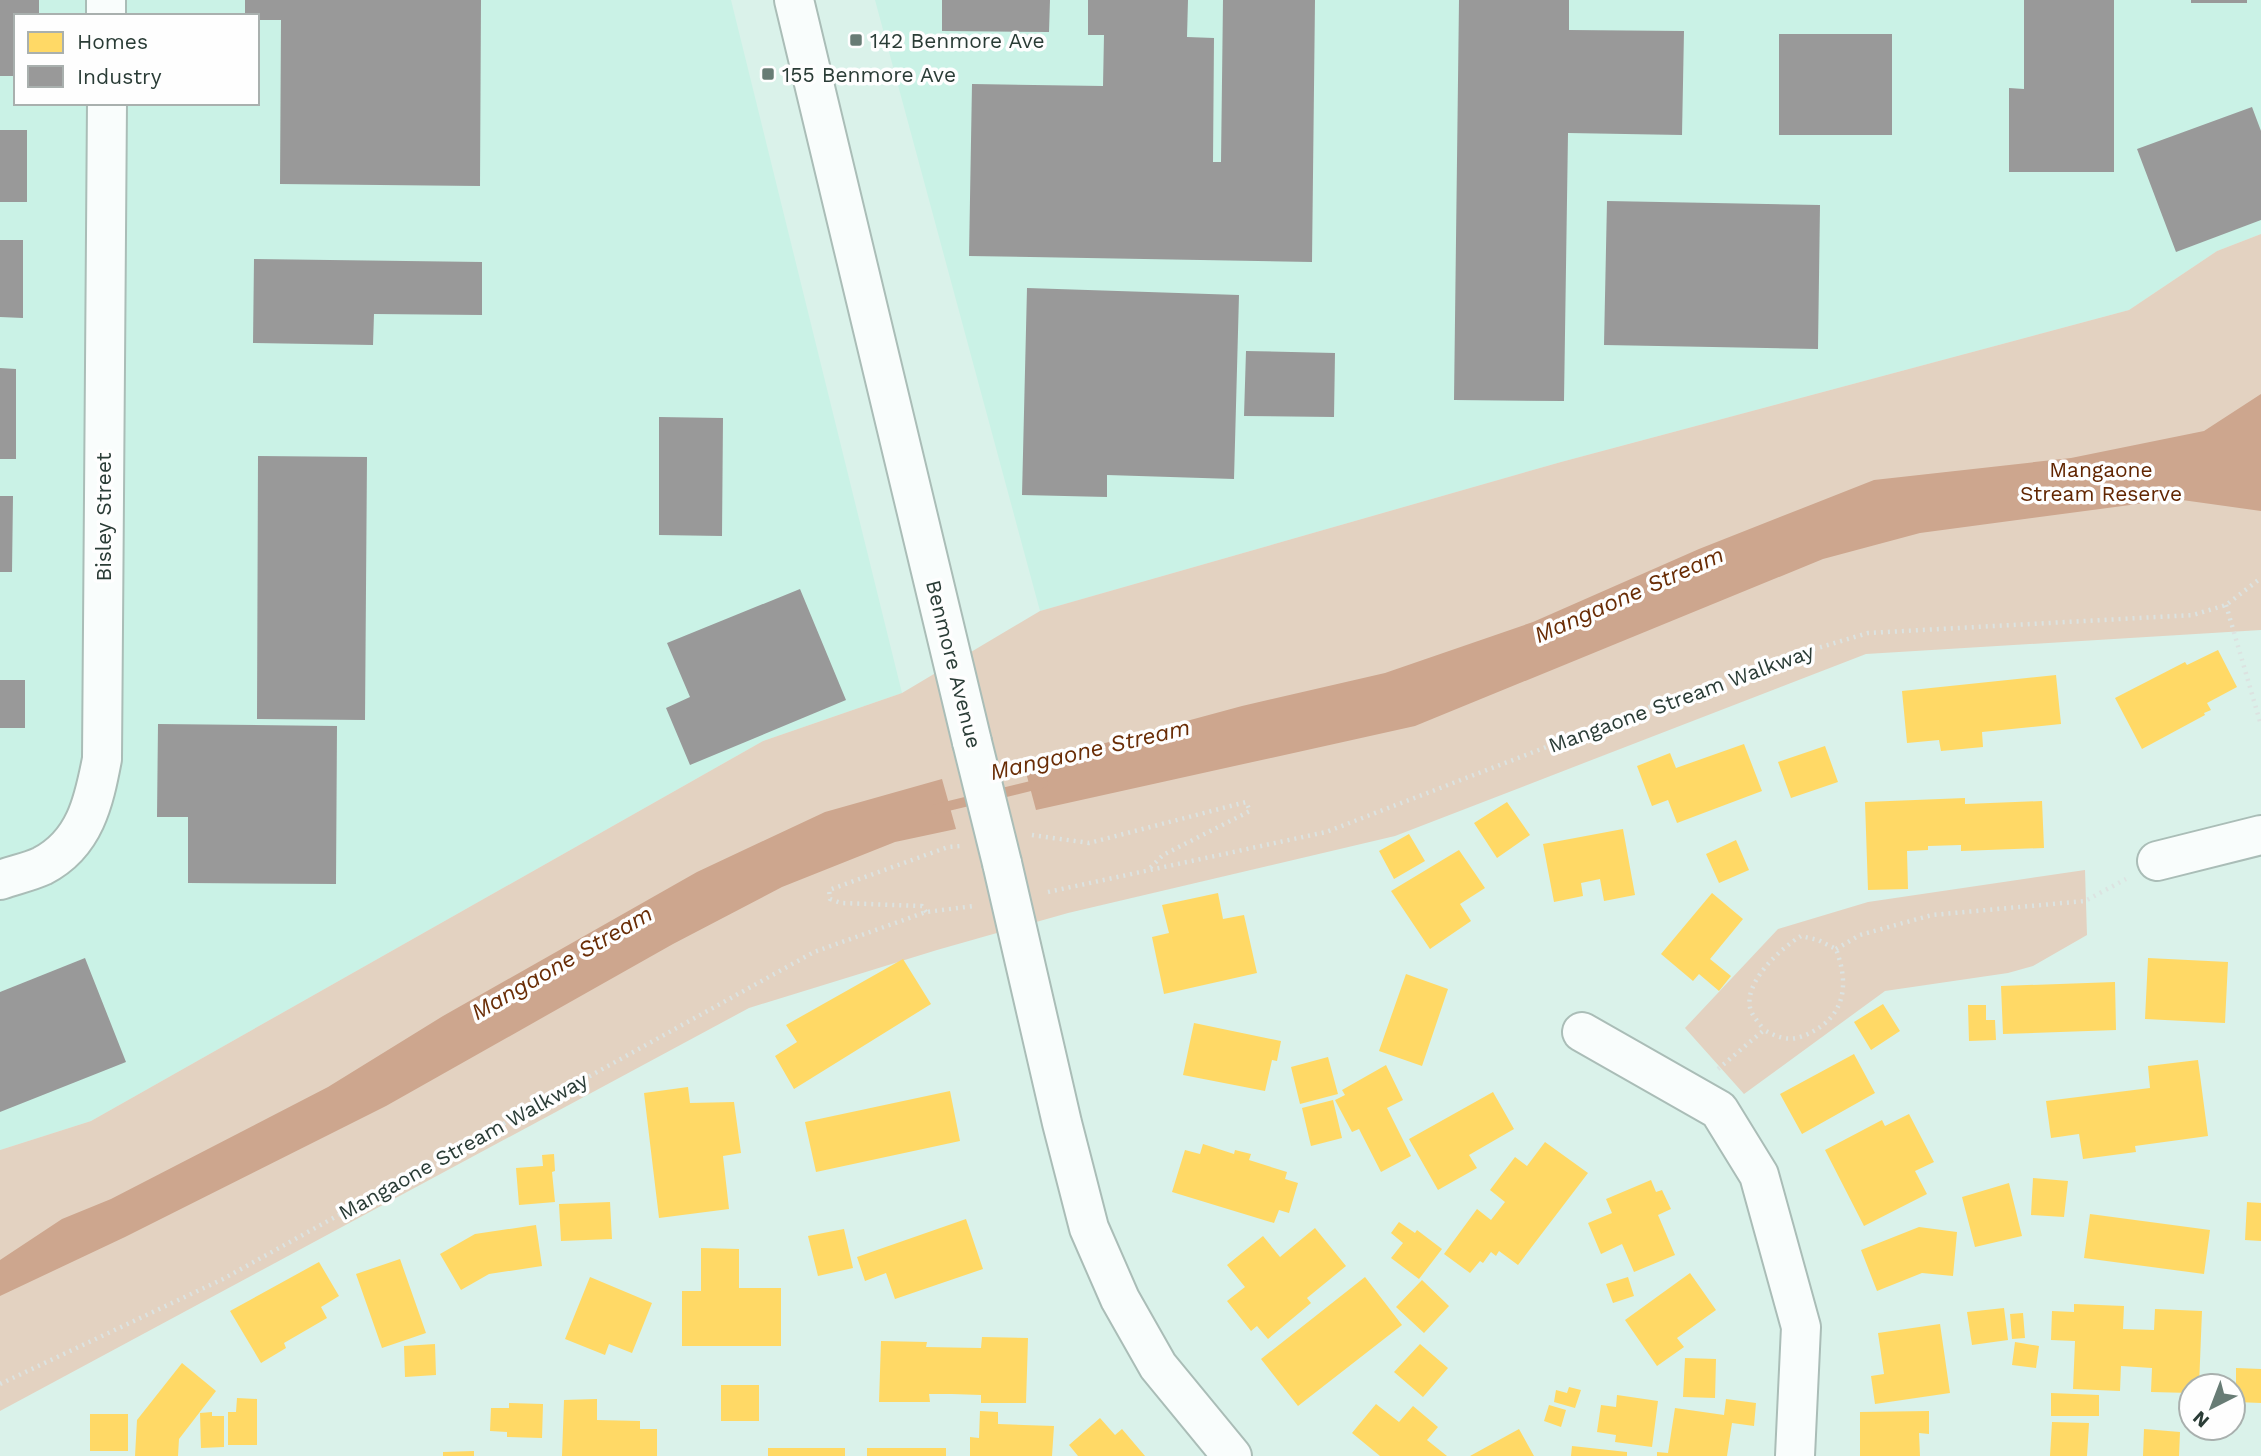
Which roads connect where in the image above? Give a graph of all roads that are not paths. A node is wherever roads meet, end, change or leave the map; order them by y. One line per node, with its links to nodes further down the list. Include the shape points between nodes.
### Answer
1 (794, 0): 7 (street, Benmore Avenue, bridge, via 972,742 1014,850 1009,902 1090,1228 1120,1299 1158,1366)
2 (107, 105): 5 (street, Bisley Street, via 102,759 83,829 43,865)
3 (2261, 835): 4 (street)
4 (2157, 861)
5 (0, 880)
6 (1582, 1032): 8 (street, via 1719,1110 1759,1175 1801,1327)
7 (1232, 1456)
8 (1795, 1456)

